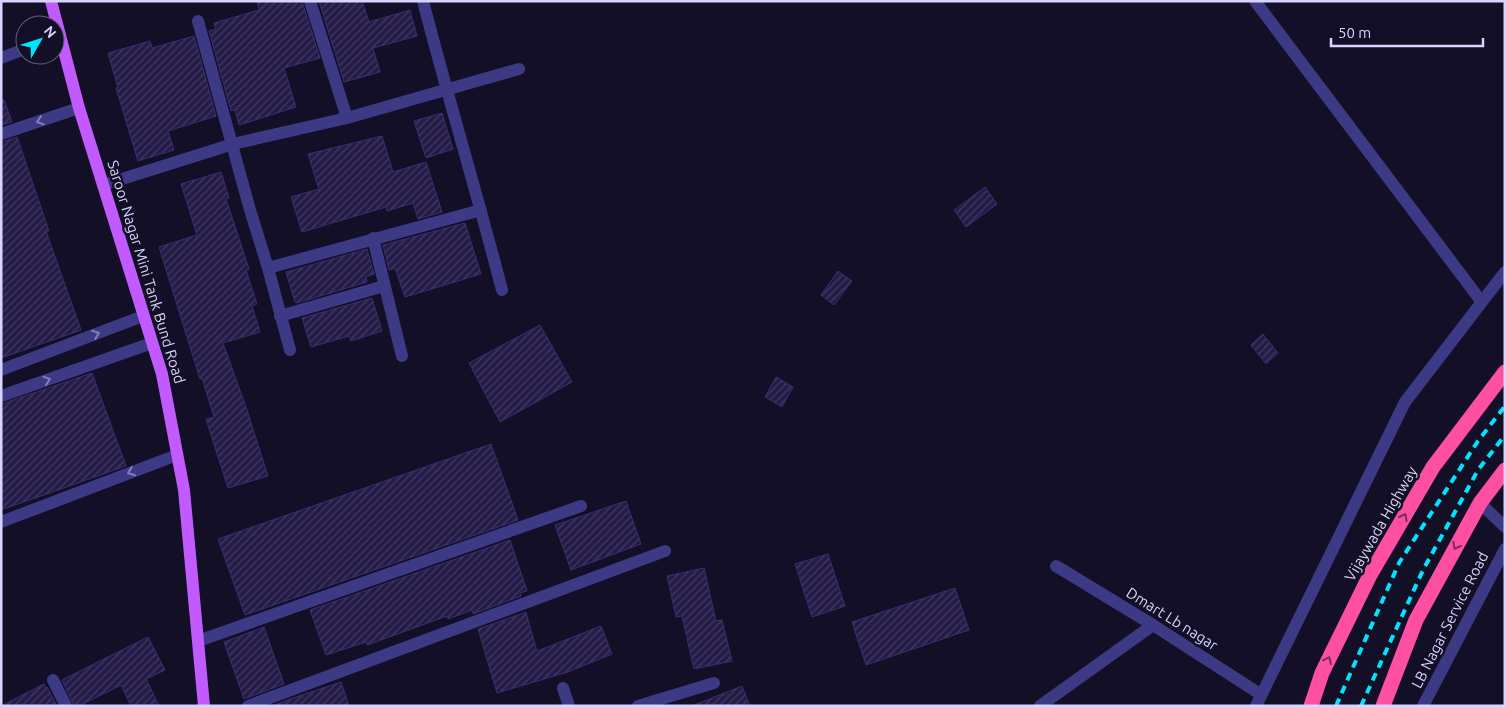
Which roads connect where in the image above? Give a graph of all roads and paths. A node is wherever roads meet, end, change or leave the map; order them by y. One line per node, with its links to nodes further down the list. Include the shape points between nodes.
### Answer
1 (51, 1): 5 (main road, Saroor Nagar Mini Tank Bund Road)
2 (310, 1): 13 (street)
3 (423, 1): 11 (street)
4 (1255, 1): 23 (street)
5 (54, 15)
6 (198, 21): 15 (street)
7 (15, 53): 8 (street)
8 (1, 58)
9 (65, 61): 12 (main road, Saroor Nagar Mini Tank Bund Road)
10 (519, 68): 11 (street)
11 (445, 89): 13 (street); 17 (street)
12 (79, 108): 14 (street, one-way to 14); 16 (main road, Saroor Nagar Mini Tank Bund Road)
13 (347, 118): 15 (street)
14 (1, 134)
15 (233, 144): 16 (street); 19 (street)
16 (103, 185): 24 (main road, Saroor Nagar Mini Tank Bund Road)
17 (481, 210): 18 (street); 22 (street)
18 (373, 238): 19 (street); 21 (street)
19 (268, 268): 25 (street)
20 (1505, 272): 23 (street)
21 (384, 286): 25 (street); 28 (street)
22 (502, 290)
23 (1481, 302): 46 (street, via 1405,402)
24 (143, 316): 26 (main road, Saroor Nagar Mini Tank Bund Road); 29 (street, one-way to 24)
25 (280, 316): 27 (street)
26 (152, 343): 31 (street, one-way to 26); 32 (main road, Saroor Nagar Mini Tank Bund Road, via 162,374)
27 (290, 350)
28 (402, 356)
29 (1, 370)
30 (1505, 372): 53 (highway, Vijaywada Highway, one-way to 30, via 1322,674 1370,575 1428,475)
31 (1, 396)
32 (177, 455): 36 (street, one-way to 36); 42 (main road, Saroor Nagar Mini Tank Bund Road, via 184,490)
33 (1505, 470): 34 (highway)
34 (1480, 503): 37 (street); 54 (highway, one-way to 54, via 1416,620)
35 (581, 506): 42 (street)
36 (1, 522)
37 (1505, 527)
38 (1505, 549): 55 (street, LB Nagar Service Road)
39 (665, 551): 49 (street)
40 (1056, 566): 41 (street, Dmart Lb nagar)
41 (1153, 625): 46 (street, Dmart Lb nagar); 52 (street)
42 (198, 641): 48 (main road, Saroor Nagar Mini Tank Bund Road)
43 (53, 680): 47 (street)
44 (714, 683): 51 (street)
45 (563, 688): 50 (street)
46 (1258, 700)
47 (66, 706)
48 (204, 706)
49 (248, 706)
50 (569, 706)
51 (638, 706)
52 (1040, 706)
53 (1311, 706)
54 (1383, 706)
55 (1423, 706)

